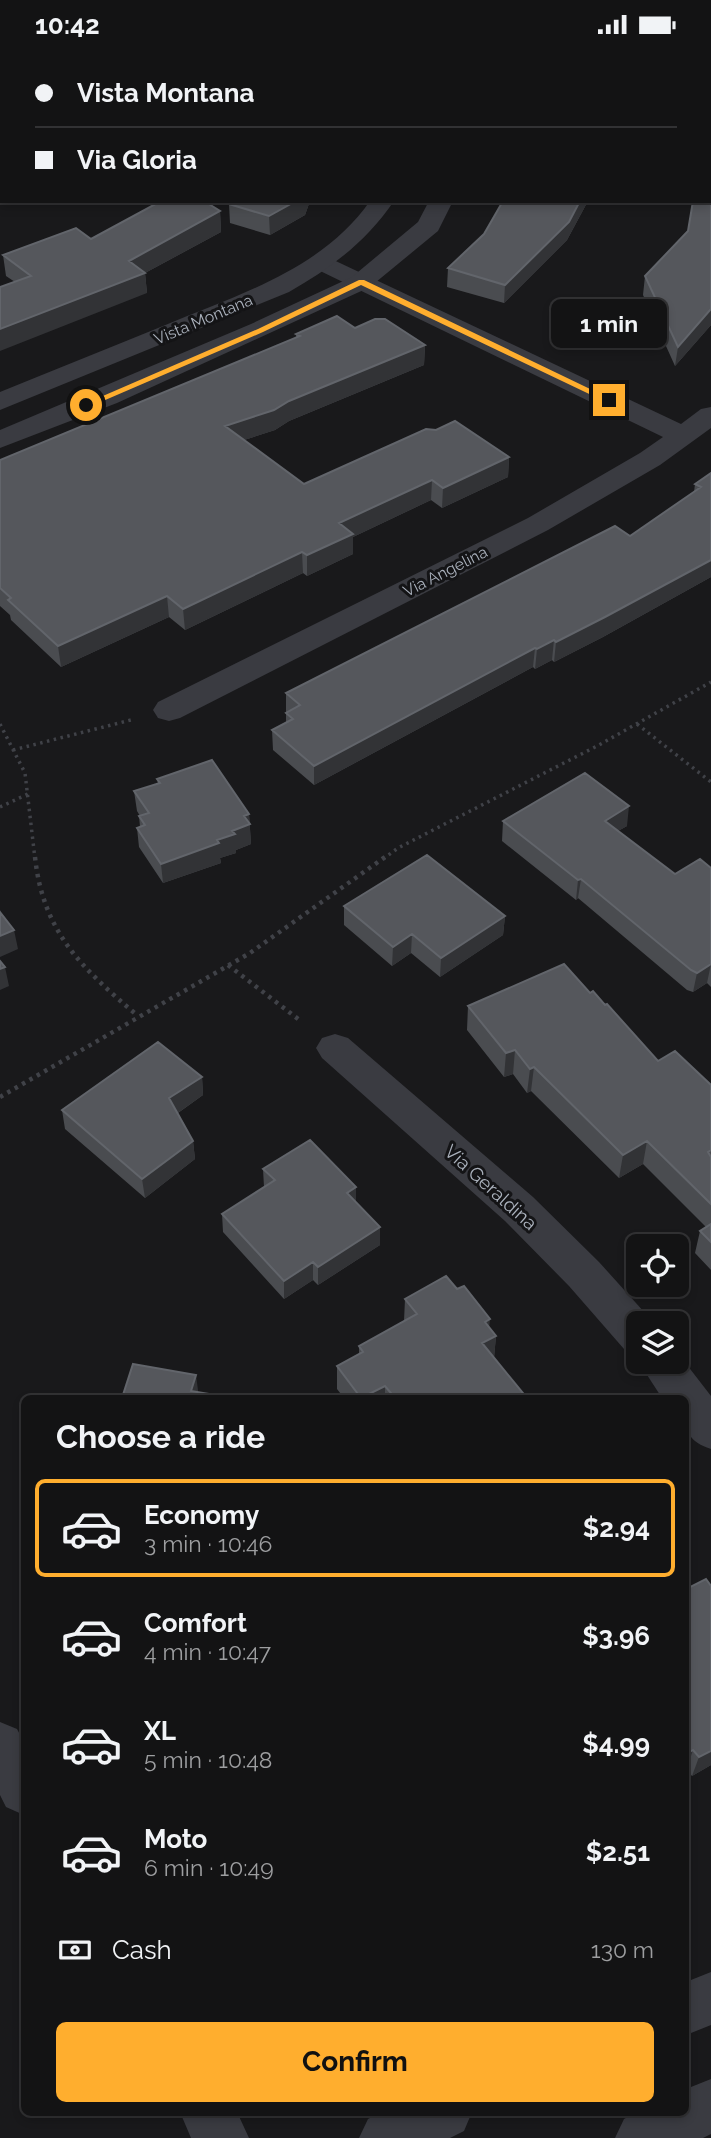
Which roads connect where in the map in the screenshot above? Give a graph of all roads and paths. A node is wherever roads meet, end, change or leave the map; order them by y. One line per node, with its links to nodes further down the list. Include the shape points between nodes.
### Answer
1 (380, 203): 3 (street, Vista Montana, via 354,238)
2 (440, 203): 4 (street, Vista Montana, via 429,226)
3 (323, 263): 4 (street); 5 (street, Vista Montana, via 279,287)
4 (361, 282): 7 (street); 8 (street, Vista Montana, via 235,341)
5 (0, 402)
6 (711, 415): 7 (street, Via Angelina)
7 (684, 436): 10 (street, Via Angelina, via 538,524)
8 (0, 440)
9 (711, 682): 12 (path)
10 (169, 710): 13 (path)
11 (0, 724): 13 (path)
12 (637, 724): 14 (path); 17 (path, via 398,848)
13 (13, 750): 15 (path, via 25,773)
14 (711, 782)
15 (28, 794): 16 (path); 18 (path, via 37,878 52,924 89,974)
16 (0, 807)
17 (228, 965): 18 (path); 19 (path)
18 (138, 1016): 20 (path)
19 (335, 1048): 21 (street, Via Geraldina, via 519,1209)
20 (0, 1097)
21 (626, 1321)
22 (669, 1374): 23 (street)
23 (685, 1395)
24 (689, 1401): 25 (street)
25 (711, 1430)
26 (0, 1746): 27 (street)
27 (21, 1784)
28 (711, 1999): 29 (street)
29 (689, 2008)
30 (711, 2106): 35 (street)
31 (209, 2116): 33 (street)
32 (435, 2116): 34 (street)
33 (221, 2138)
34 (387, 2138)
35 (643, 2138)

